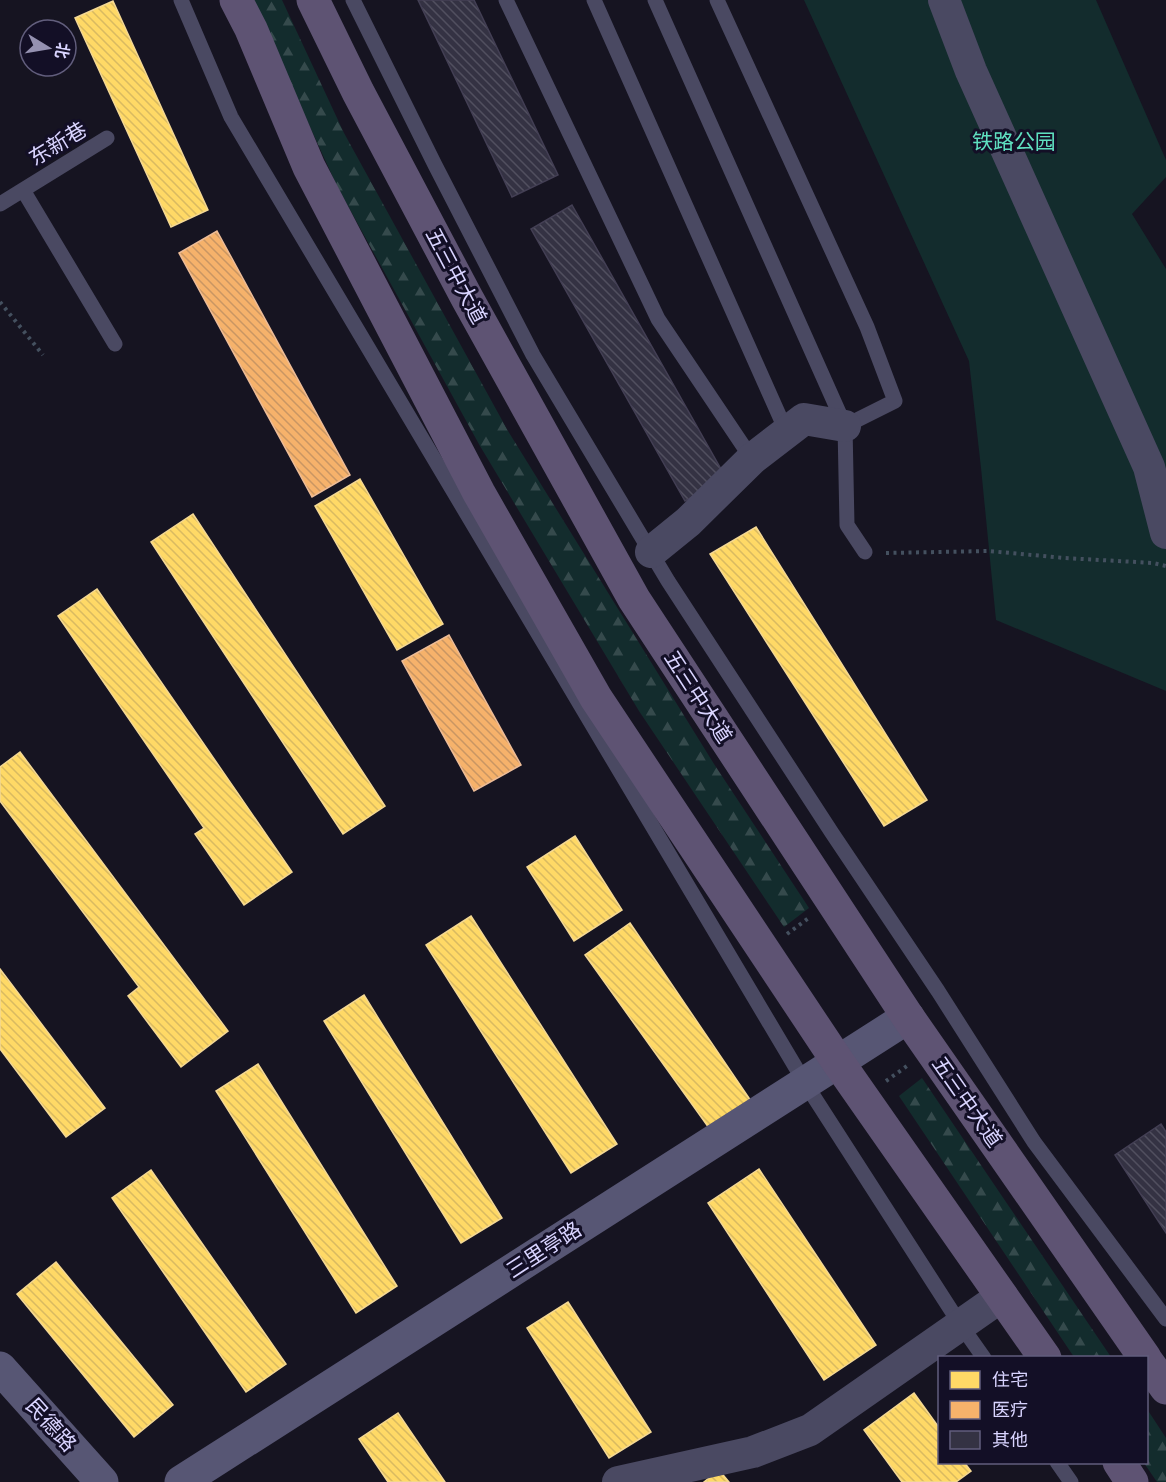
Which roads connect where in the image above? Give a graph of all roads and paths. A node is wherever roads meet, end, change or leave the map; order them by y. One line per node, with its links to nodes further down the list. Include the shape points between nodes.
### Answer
1 (181, 0): 28 (lane, via 231,117)
2 (236, 0): 24 (main road, via 309,167 479,493 596,698)
3 (313, 0): 23 (main road, 五三中大道, via 467,298 634,599)
4 (353, 0): 20 (lane, via 533,355)
5 (506, 0): 18 (lane, via 658,319)
6 (594, 0): 17 (lane)
7 (655, 0): 16 (lane)
8 (717, 0): 16 (lane, via 867,327 895,400)
9 (944, 0): 19 (street, via 970,71 1149,467)
10 (107, 138): 11 (lane, 东新巷)
11 (23, 190): 12 (lane, 东新巷); 14 (lane)
12 (0, 204)
13 (0, 302): 15 (path)
14 (116, 344)
15 (43, 355)
16 (845, 426): 17 (street, via 804,419); 21 (lane, via 847,525)
17 (787, 433): 18 (street)
18 (752, 459): 20 (street)
19 (1166, 533)
20 (651, 552): 31 (lane, via 1034,1142)
21 (865, 552): 22 (path, via 989,551)
22 (1166, 566)
23 (832, 901): 24 (path); 25 (main road, 五三中大道)
24 (764, 950): 27 (main road)
25 (908, 1017): 26 (main road, 五三中大道); 27 (street, 三里亭路)
26 (930, 1049): 29 (path); 35 (main road, 五三中大道)
27 (838, 1062): 28 (street, 三里亭路); 29 (main road)
28 (804, 1083): 32 (lane); 42 (street, 三里亭路)
29 (863, 1098): 30 (main road)
30 (1002, 1296): 32 (street); 34 (main road)
31 (1166, 1319)
32 (960, 1324): 33 (lane); 43 (street, via 810,1430 753,1452)
33 (983, 1356)
34 (1044, 1356)
35 (1144, 1356)
36 (1148, 1362): 38 (main road, 五三中大道)
37 (0, 1368): 41 (street, 民德路)
38 (1166, 1388)
39 (1058, 1464): 44 (lane)
40 (1120, 1464): 45 (main road)
41 (102, 1482)
42 (181, 1482)
43 (618, 1482)
44 (1071, 1482)
45 (1132, 1482)

